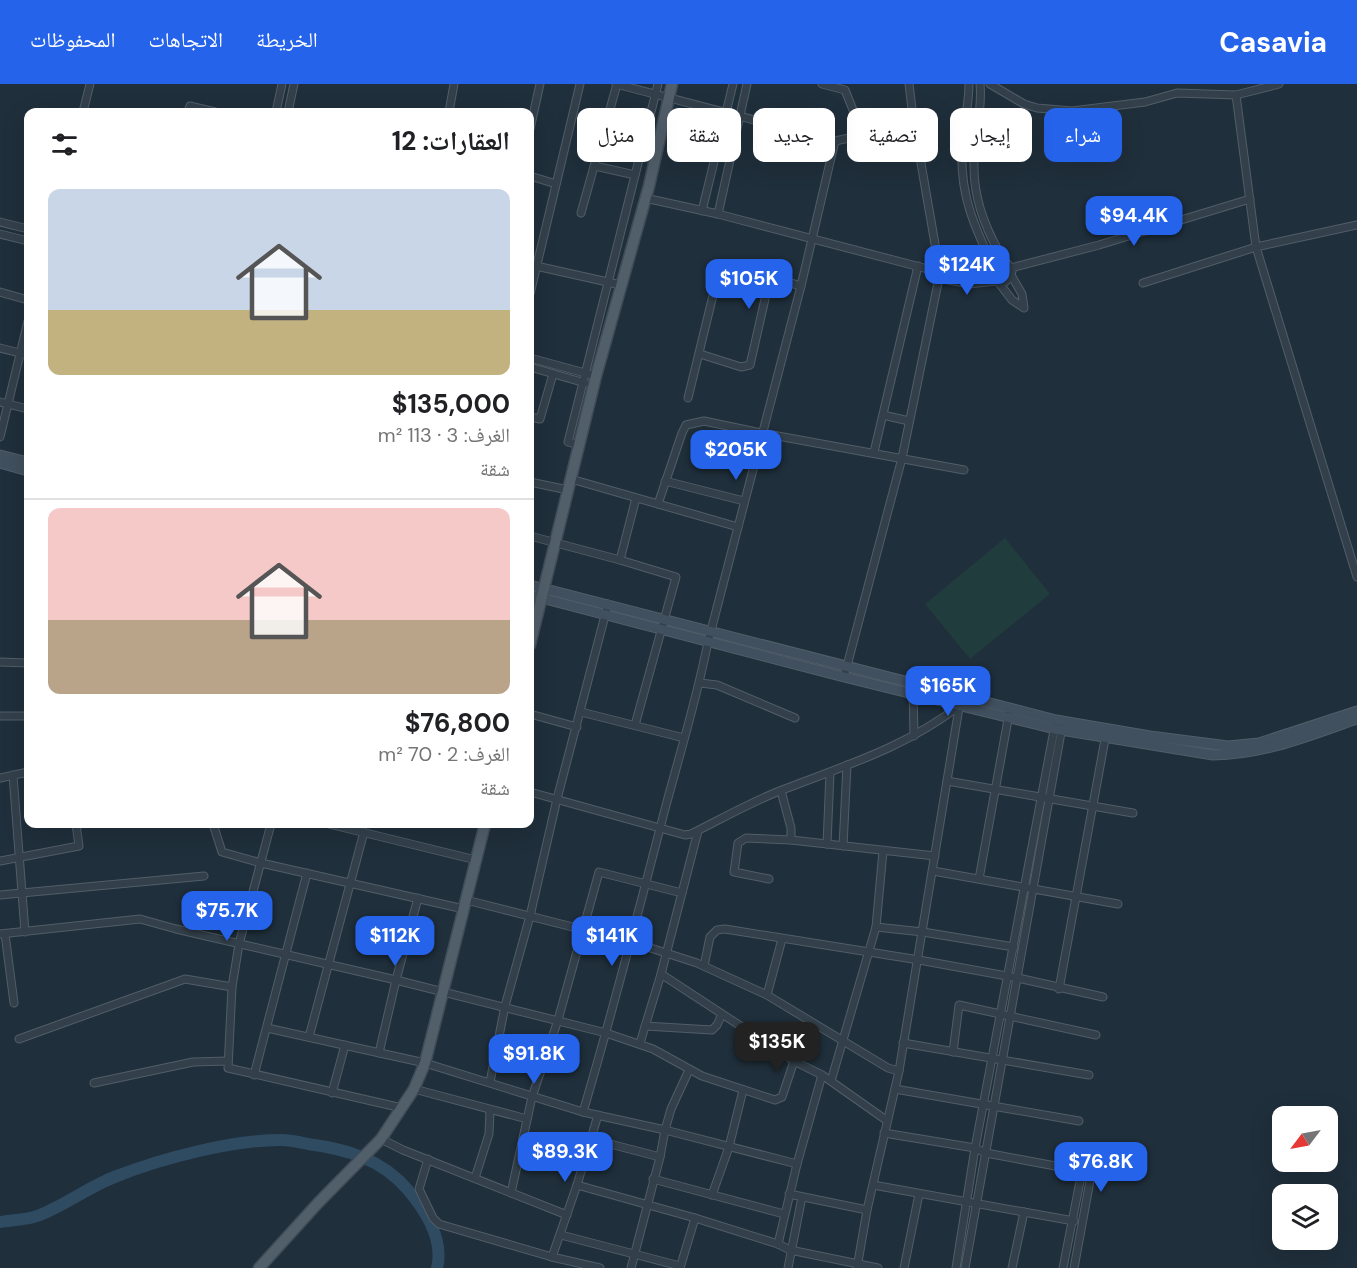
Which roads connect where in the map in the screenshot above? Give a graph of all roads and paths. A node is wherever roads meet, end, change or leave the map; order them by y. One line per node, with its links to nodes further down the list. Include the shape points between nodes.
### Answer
1 (90, 84): 21 (street)
2 (282, 84): 22 (street)
3 (294, 84): 23 (street)
4 (454, 84): 24 (street)
5 (540, 84): 29 (street)
6 (580, 84): 40 (street)
7 (617, 84): 18 (street); 37 (street)
8 (658, 84): 18 (street)
9 (672, 84): 20 (main road)
10 (733, 84): 26 (street)
11 (747, 84): 30 (street)
12 (822, 84): 27 (street, via 845,90)
13 (909, 84): 28 (street)
14 (969, 84): 55 (street, via 962,146 965,196)
15 (981, 84): 56 (street, via 974,169 977,194 983,218)
16 (990, 84): 19 (street, via 1024,104 1072,111 1145,102 1177,93)
17 (1279, 84): 19 (street)
18 (655, 95): 20 (street); 38 (street)
19 (1236, 95): 42 (street)
20 (669, 98): 25 (street); 41 (main road)
21 (84, 108)
22 (277, 108)
23 (289, 108)
24 (450, 108)
25 (708, 108)
26 (728, 108)
27 (852, 108)
28 (912, 108)
29 (534, 111)
30 (741, 112)
31 (847, 138): 32 (street)
32 (835, 141)
33 (714, 162): 43 (street)
34 (730, 162): 45 (street)
35 (830, 162): 50 (street)
36 (921, 162): 57 (street)
37 (595, 166): 38 (street); 44 (street)
38 (635, 175): 59 (street)
39 (534, 177): 40 (street)
40 (556, 184): 53 (street)
41 (645, 198): 43 (street); 63 (main road)
42 (1250, 199): 52 (street); 56 (street)
43 (702, 211): 45 (street)
44 (581, 213)
45 (718, 214): 50 (street)
46 (0, 222): 48 (street)
47 (1357, 225): 52 (street)
48 (24, 229)
49 (0, 234): 51 (street)
50 (812, 238): 54 (street); 64 (street)
51 (24, 240)
52 (1256, 247): 62 (street); 103 (street)
53 (536, 266): 58 (street); 59 (street)
54 (918, 266): 57 (street); 80 (street)
55 (992, 268): 56 (street, via 999,262); 57 (street, via 966,273); 60 (street, via 991,276)
56 (1009, 268): 60 (street, via 1005,282); 60 (street, via 1022,294 1024,308)
57 (939, 272): 60 (street, via 969,284); 82 (street)
58 (534, 275)
59 (609, 282): 63 (street); 74 (street)
60 (997, 282)
61 (716, 283): 69 (street)
62 (1143, 283)
63 (621, 285): 74 (main road)
64 (801, 286): 69 (street, via 778,280 768,286 750,365 741,367); 83 (street)
65 (0, 292): 66 (street)
66 (24, 299)
67 (0, 348): 68 (street)
68 (24, 354)
69 (700, 354): 76 (street)
70 (24, 357): 78 (street)
71 (534, 359): 74 (street)
72 (534, 368): 73 (street)
73 (553, 374): 75 (street); 81 (street, via 540,419)
74 (592, 378): 75 (street); 75 (street); 85 (main road)
75 (583, 382): 85 (street, via 568,442)
76 (688, 398)
77 (0, 402): 78 (street)
78 (8, 404): 79 (street); 84 (street)
79 (24, 408)
80 (883, 415): 82 (street); 86 (street)
81 (534, 418)
82 (909, 421): 88 (street)
83 (761, 433): 86 (street); 93 (street, via 704,421 686,425); 97 (street)
84 (0, 437)
85 (579, 445): 95 (main road)
86 (874, 452): 88 (street)
87 (0, 455): 89 (main road)
88 (902, 458): 92 (street); 115 (street)
89 (24, 461)
90 (0, 464): 91 (main road)
91 (24, 470)
92 (964, 470)
93 (665, 481): 97 (street); 98 (street)
94 (534, 482): 95 (street)
95 (569, 484): 96 (street); 101 (main road)
96 (636, 498): 98 (street); 102 (street)
97 (744, 501): 99 (street)
98 (658, 504): 99 (street)
99 (738, 527): 111 (street)
100 (534, 537): 101 (street)
101 (556, 542): 102 (street); 105 (main road)
102 (620, 560): 108 (street, via 676,578)
103 (1357, 577)
104 (534, 587): 105 (main road)
105 (543, 593): 106 (main road); 107 (main road); 109 (main road)
106 (534, 594)
107 (607, 609): 108 (main road); 110 (main road); 120 (street)
108 (664, 619): 110 (street); 111 (main road)
109 (534, 629)
110 (661, 629): 112 (main road); 127 (street)
111 (711, 631): 112 (street); 115 (main road)
112 (708, 642): 115 (main road); 116 (street)
113 (0, 662): 114 (street)
114 (24, 663)
115 (846, 672): 117 (main road)
116 (700, 683): 125 (street, via 717,685); 132 (street)
117 (914, 689): 118 (main road); 131 (street)
118 (961, 701): 121 (main road); 131 (street, via 938,722); 138 (street)
119 (1357, 711): 130 (main road, via 1259,743 1228,746)
120 (581, 712): 127 (street); 129 (street)
121 (1009, 713): 128 (main road); 139 (street)
122 (534, 715): 129 (street)
123 (0, 716): 124 (street)
124 (24, 716)
125 (795, 718)
126 (1357, 719): 130 (main road, via 1264,750 1239,754 1213,755)
127 (635, 725): 132 (street)
128 (1059, 725): 130 (main road); 142 (street)
129 (578, 727): 143 (street)
130 (1106, 733): 144 (street)
131 (914, 736): 133 (street)
132 (684, 738): 146 (street)
133 (847, 765): 135 (street); 156 (street)
134 (24, 773): 136 (street)
135 (830, 773): 140 (street); 155 (street)
136 (13, 776): 137 (street); 159 (street)
137 (0, 778)
138 (947, 781): 139 (street); 158 (street)
139 (996, 789): 142 (street); 167 (street)
140 (781, 791): 152 (street); 154 (street)
141 (534, 793): 143 (street)
142 (1046, 798): 144 (street); 170 (street)
143 (557, 799): 146 (street); 178 (street)
144 (1093, 806): 145 (street); 174 (street)
145 (1133, 813)
146 (661, 827): 152 (street, via 686,835); 169 (street)
147 (77, 828): 159 (street, via 79,846)
148 (214, 828): 162 (street, via 222,852)
149 (271, 828): 162 (street)
150 (346, 828): 153 (street)
151 (484, 828): 160 (main road)
152 (698, 831): 172 (street)
153 (364, 832): 160 (street); 168 (street)
154 (791, 840): 155 (street); 166 (street, via 746,838 738,843 734,872)
155 (827, 844): 156 (street)
156 (843, 846): 157 (street)
157 (883, 851): 158 (street); 179 (street)
158 (935, 856): 163 (street)
159 (19, 857): 161 (street); 171 (street)
160 (476, 860): 176 (main road)
161 (0, 861)
162 (261, 863): 164 (street); 186 (street)
163 (933, 871): 167 (street); 182 (street)
164 (307, 873): 168 (street); 190 (street)
165 (204, 876): 171 (street)
166 (769, 879)
167 (979, 879): 170 (street)
168 (351, 883): 175 (street); 192 (street)
169 (647, 885): 172 (street); 180 (street, via 599,872); 185 (street)
170 (1029, 888): 174 (street); 187 (street); 196 (street)
171 (22, 893): 173 (street); 181 (street)
172 (682, 893): 189 (street)
173 (0, 895)
174 (1076, 896): 177 (street); 199 (street)
175 (418, 898): 176 (street); 197 (street)
176 (465, 904): 178 (street); 200 (main road)
177 (1118, 904)
178 (530, 916): 180 (street); 204 (street)
179 (876, 927): 182 (street); 188 (street)
180 (583, 930): 185 (street); 208 (street)
181 (25, 932): 183 (street); 186 (street, via 140,919)
182 (923, 932): 187 (street); 191 (street)
183 (3, 934): 203 (street)
184 (782, 939): 188 (street); 193 (street, via 717,930 710,937); 201 (street)
185 (632, 942): 189 (street); 211 (street)
186 (239, 944): 190 (street); 198 (street)
187 (1014, 947): 195 (street)
188 (868, 951): 191 (street); 215 (street)
189 (666, 953): 193 (street); 194 (street)
190 (286, 955): 192 (street); 210 (street)
191 (919, 960): 195 (street); 217 (street)
192 (328, 964): 197 (street); 213 (street)
193 (704, 966): 201 (street)
194 (661, 975): 205 (street); 209 (street)
195 (1008, 976): 196 (street); 206 (street)
196 (1018, 978): 199 (street); 207 (street)
197 (396, 980): 200 (street); 220 (street)
198 (232, 987): 214 (street, via 185,979); 223 (street)
199 (1059, 989): 202 (street)
200 (443, 991): 204 (street); 225 (main road)
201 (767, 995): 215 (street)
202 (1102, 998)
203 (14, 1003)
204 (505, 1006): 208 (street); 232 (street)
205 (722, 1014): 209 (street, via 712,1030); 224 (street)
206 (1001, 1014): 207 (street); 219 (street, via 959,1005); 221 (street)
207 (1010, 1016): 212 (street); 222 (street)
208 (558, 1020): 211 (street); 238 (street)
209 (645, 1026): 216 (street)
210 (267, 1028): 213 (street); 228 (street)
211 (606, 1033): 216 (street); 243 (street)
212 (1096, 1035)
213 (309, 1038): 218 (street)
214 (19, 1039)
215 (843, 1039): 227 (street); 231 (street)
216 (640, 1043): 226 (street)
217 (903, 1043): 219 (street); 227 (street)
218 (345, 1045): 220 (street); 237 (street)
219 (953, 1052): 221 (street)
220 (379, 1053): 225 (street)
221 (993, 1059): 222 (street); 239 (street)
222 (1003, 1060): 230 (street); 240 (street)
223 (228, 1061): 228 (street, via 228,1068); 233 (street, via 193,1062)
224 (794, 1061): 229 (street); 235 (street, via 779,1099)
225 (425, 1063): 232 (street); 234 (main road)
226 (689, 1070): 235 (street); 248 (street)
227 (898, 1071): 236 (street)
228 (254, 1075): 237 (street)
229 (822, 1075): 231 (street); 257 (street)
230 (1089, 1075)
231 (831, 1081): 246 (street)
232 (490, 1082): 238 (street)
233 (94, 1083)
234 (414, 1089): 241 (main road); 242 (street)
235 (743, 1089): 252 (street)
236 (895, 1089): 239 (street); 246 (street)
237 (332, 1093): 241 (street)
238 (532, 1097): 243 (street); 245 (street)
239 (984, 1106): 240 (street); 253 (street)
240 (994, 1106): 247 (street); 254 (street)
241 (402, 1108): 251 (main road)
242 (490, 1110): 245 (street); 259 (street, via 489,1134)
243 (583, 1112): 244 (street)
244 (598, 1116): 248 (street); 250 (street)
245 (527, 1119): 263 (street)
246 (886, 1120): 249 (street)
247 (1079, 1121)
248 (664, 1130): 252 (street); 255 (street)
249 (884, 1132): 253 (street); 262 (street)
250 (591, 1139): 255 (street); 261 (street)
251 (378, 1143): 256 (street); 285 (main road)
252 (729, 1147): 257 (street); 266 (street)
253 (975, 1148): 254 (street); 268 (street)
254 (986, 1153): 258 (street); 269 (street)
255 (660, 1157): 260 (street)
256 (428, 1159): 259 (street); 282 (street, via 419,1189 437,1222)
257 (797, 1164): 264 (street)
258 (1082, 1171): 276 (street); 277 (street, via 1085,1164 1092,1167)
259 (475, 1178): 263 (street)
260 (653, 1179): 266 (street); 270 (street)
261 (577, 1185): 270 (street); 274 (street)
262 (873, 1185): 265 (street); 271 (street)
263 (511, 1193): 274 (street)
264 (789, 1194): 267 (street); 273 (street)
265 (919, 1194): 268 (street); 290 (street)
266 (712, 1196): 273 (street)
267 (802, 1197): 271 (street); 280 (street)
268 (967, 1203): 269 (street); 291 (street)
269 (977, 1204): 272 (street); 292 (street)
270 (647, 1205): 275 (street); 281 (street)
271 (867, 1210): 283 (street)
272 (1024, 1212): 276 (street); 293 (street)
273 (784, 1214): 279 (street)
274 (567, 1215): 278 (street)
275 (695, 1218): 279 (street); 284 (street)
276 (1072, 1221): 277 (street); 294 (street)
277 (1083, 1223): 295 (street)
278 (561, 1235): 281 (street); 282 (street)
279 (778, 1244): 280 (street)
280 (790, 1250): 283 (street); 288 (street)
281 (635, 1255): 284 (street); 287 (street)
282 (552, 1257): 286 (street)
283 (857, 1266): 289 (street)
284 (680, 1267)
285 (260, 1268)
286 (600, 1268)
287 (631, 1268)
288 (788, 1268)
289 (878, 1268)
290 (904, 1268)
291 (956, 1268)
292 (965, 1268)
293 (1012, 1268)
294 (1063, 1268)
295 (1074, 1268)

